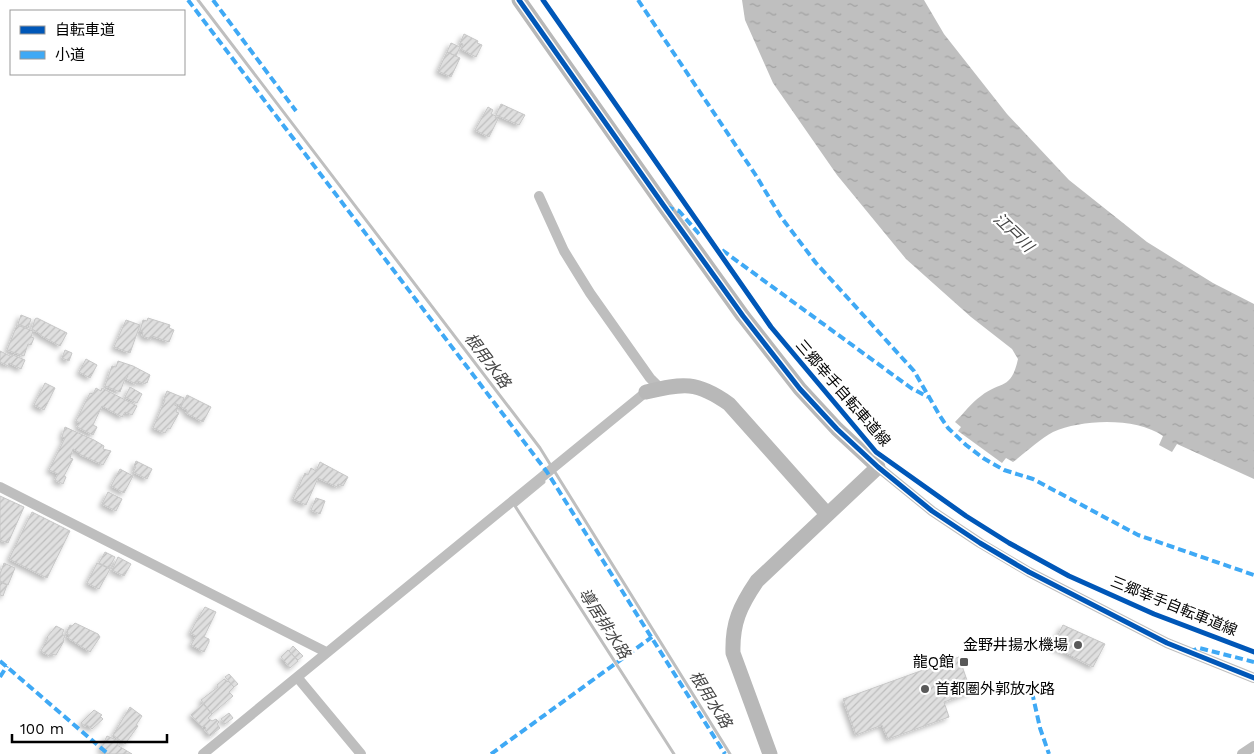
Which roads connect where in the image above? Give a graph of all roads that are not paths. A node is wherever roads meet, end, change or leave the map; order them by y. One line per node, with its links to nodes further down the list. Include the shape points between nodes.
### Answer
1 (519, 0): 4 (street, via 743,316 800,389)
2 (539, 196): 3 (street, via 564,251 650,378)
3 (653, 390): 6 (street, via 692,386 712,392 729,404); 7 (street)
4 (878, 467): 6 (street); 9 (street, via 932,511 1029,572 1167,643)
5 (0, 487): 7 (street)
6 (827, 514): 13 (street, via 757,581 736,618 734,653)
7 (326, 652): 8 (street)
8 (297, 677): 11 (street); 12 (street)
9 (1254, 678)
10 (1254, 746): 14 (street)
11 (202, 754)
12 (361, 754)
13 (770, 754)
14 (1242, 754)

